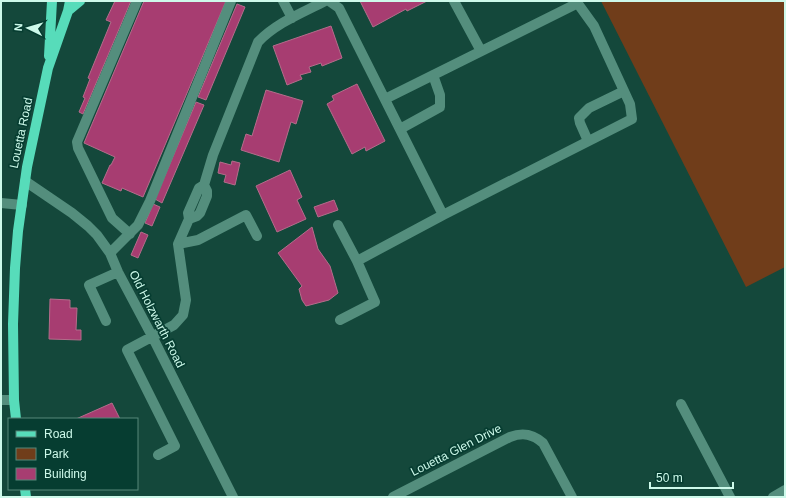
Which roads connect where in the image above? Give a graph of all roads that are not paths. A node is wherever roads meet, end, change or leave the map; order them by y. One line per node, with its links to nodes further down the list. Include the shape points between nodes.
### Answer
1 (52, 1): 13 (main road, Louetta Road)
2 (80, 1): 10 (main road)
3 (137, 1): 24 (street, via 77,142 112,218)
4 (231, 1): 24 (street, via 150,201 138,225)
5 (283, 1): 11 (street)
6 (325, 1): 11 (street)
7 (329, 1): 16 (street, via 339,8)
8 (454, 1): 12 (street)
9 (577, 2): 12 (street); 15 (street, via 594,26)
10 (69, 6): 13 (main road, Louetta Road)
11 (292, 18): 26 (street, via 267,33 258,42 213,155 204,185 199,188 188,212 189,219)
12 (481, 51): 14 (street)
13 (48, 68): 19 (main road, Louetta Road)
14 (433, 75): 16 (street); 17 (street, via 440,95 440,107)
15 (624, 91): 18 (street, via 589,108 579,118); 18 (street, via 630,104 632,119)
16 (385, 99): 17 (street)
17 (400, 129): 22 (street)
18 (588, 141): 22 (street)
19 (25, 181): 21 (main road, Louetta Road); 27 (street, Old Holzwarth Road, via 88,226)
20 (1, 203): 21 (street)
21 (22, 205): 34 (main road, Louetta Road, via 15,268)
22 (443, 215): 28 (street)
23 (338, 225): 28 (street)
24 (130, 234): 27 (street)
25 (257, 236): 26 (street, via 246,215 198,240)
26 (178, 244): 32 (street, via 186,300 183,315 174,325)
27 (110, 253): 29 (street, Old Holzwarth Road)
28 (357, 260): 30 (street, via 375,302)
29 (118, 272): 31 (street, via 89,285); 32 (street, Old Holzwarth Road)
30 (340, 320)
31 (106, 321)
32 (152, 336): 37 (street, via 127,350 175,446); 39 (street, Old Holzwarth Road)
33 (1, 400): 34 (street)
34 (14, 400): 36 (main road, Louetta Road)
35 (681, 404): 42 (street)
36 (16, 418)
37 (158, 455)
38 (785, 490): 43 (street)
39 (233, 497)
40 (393, 497): 41 (street, Louetta Glen Drive, via 517,434 532,436 547,448)
41 (572, 497)
42 (730, 497)
43 (773, 497)

